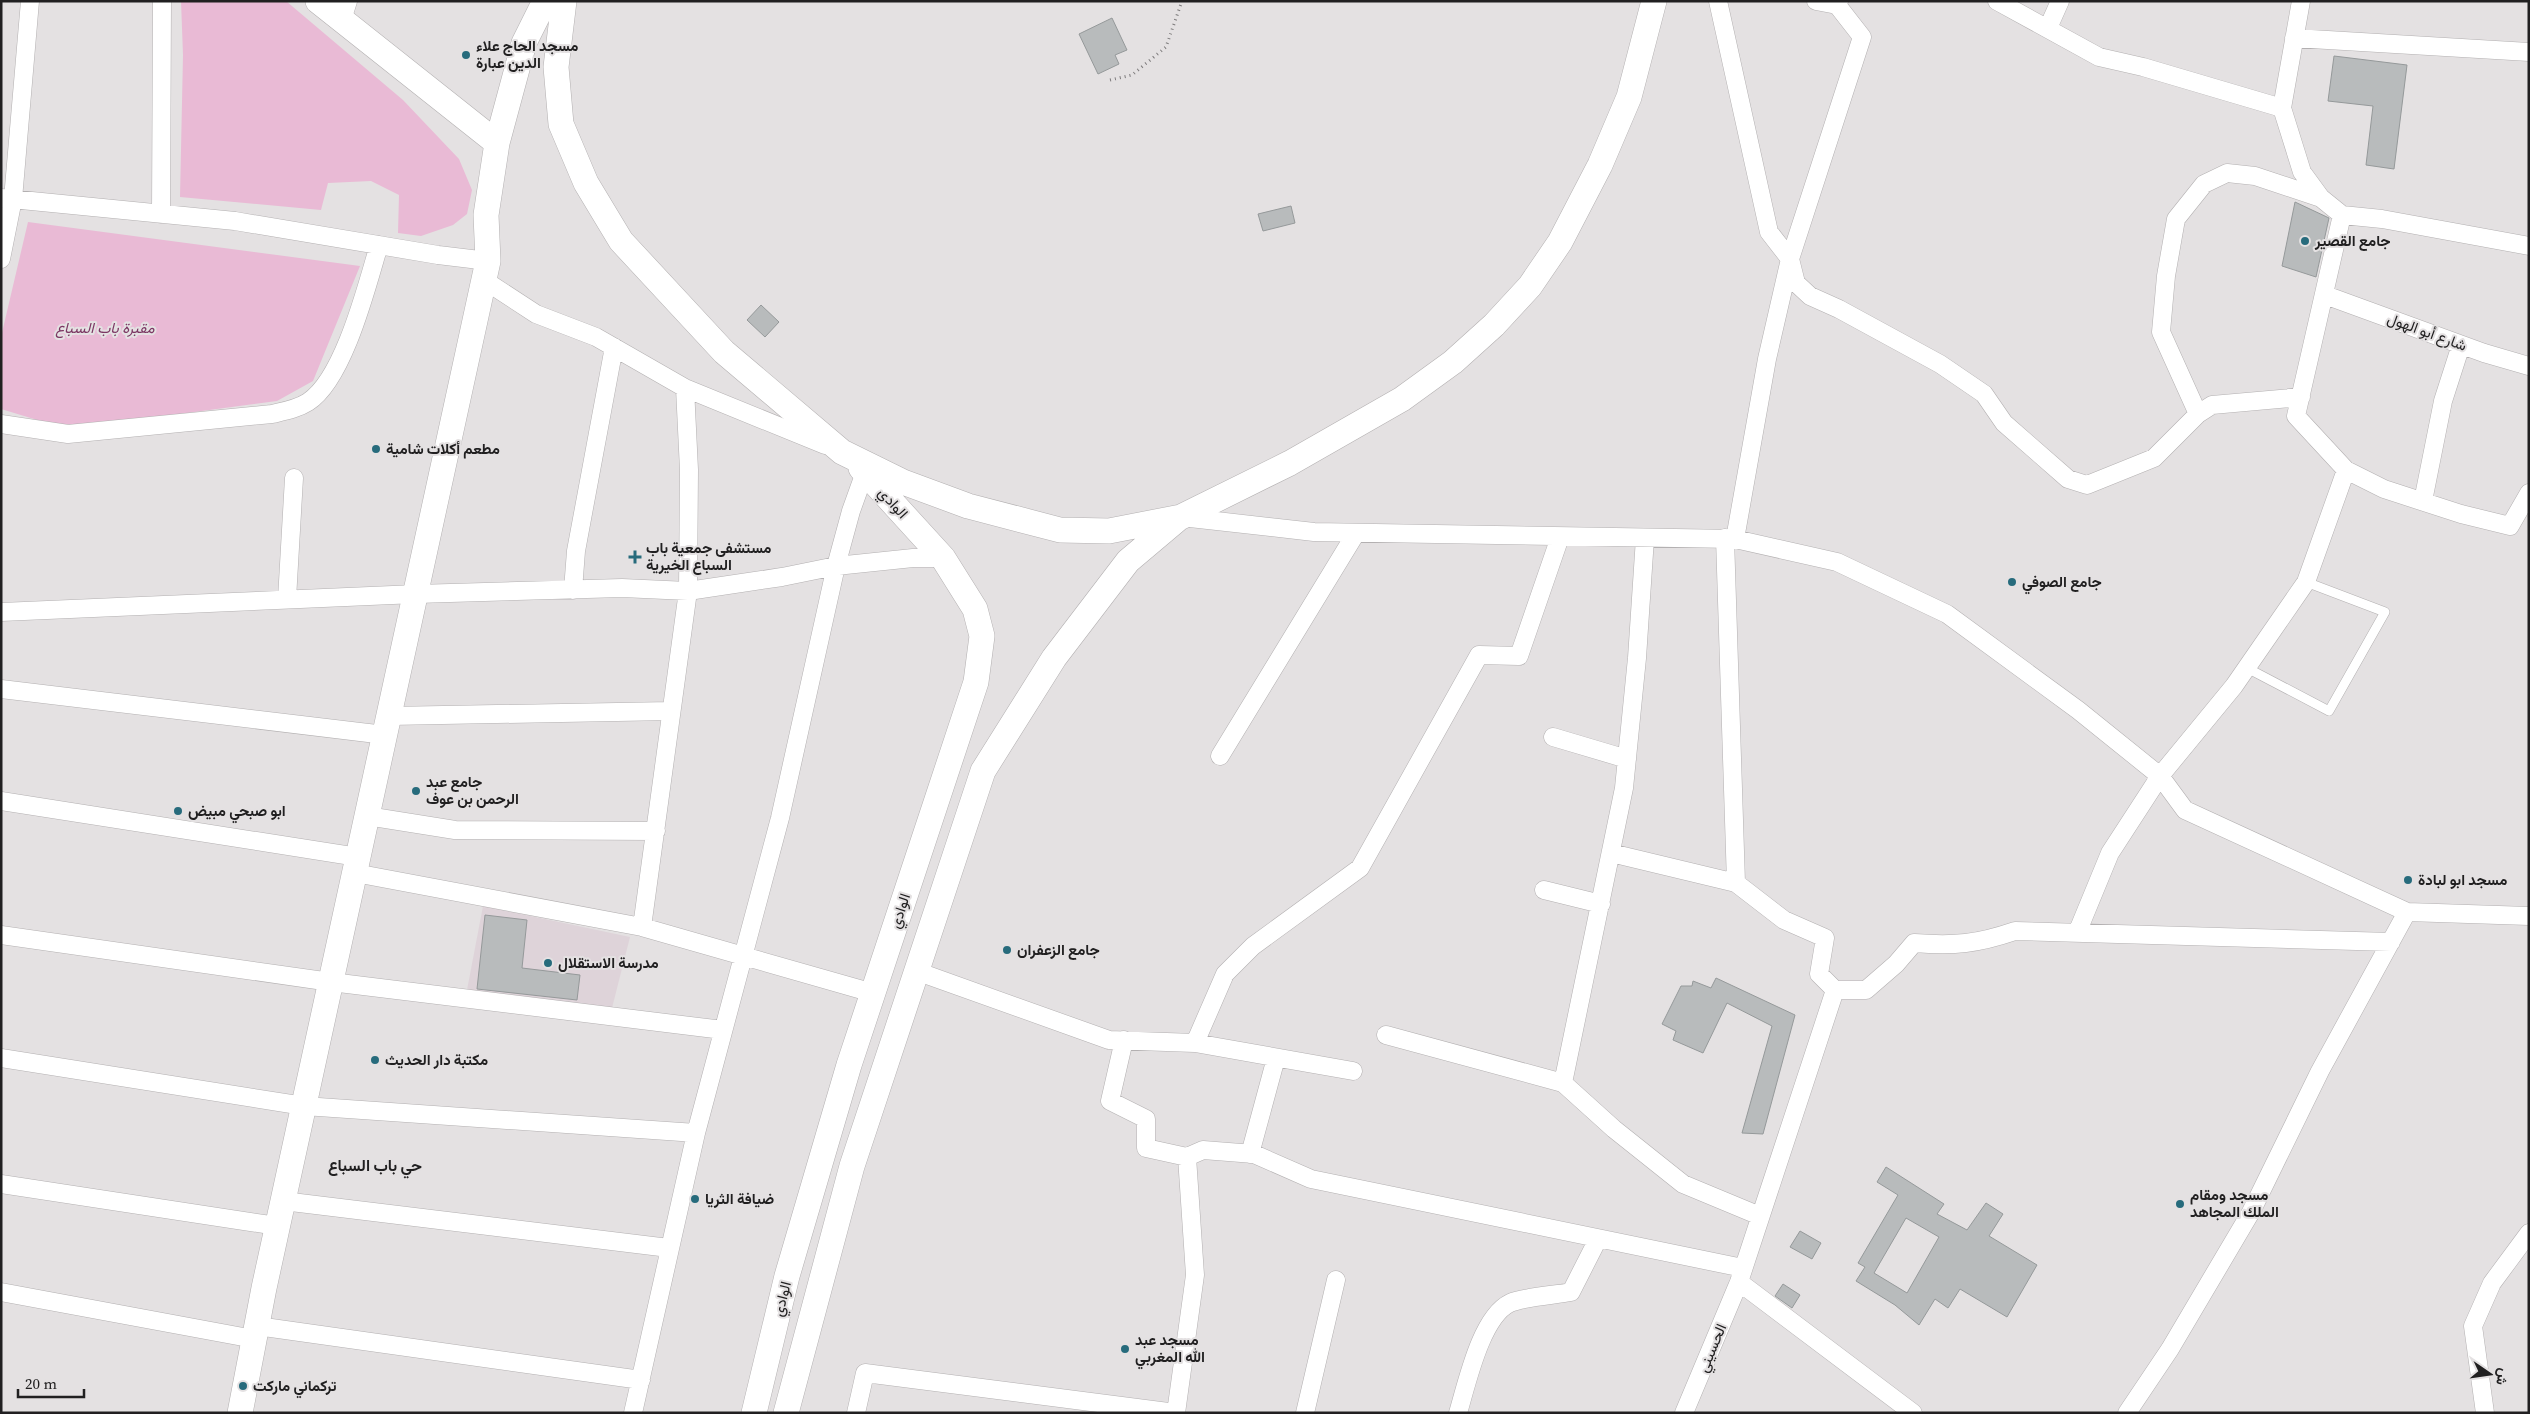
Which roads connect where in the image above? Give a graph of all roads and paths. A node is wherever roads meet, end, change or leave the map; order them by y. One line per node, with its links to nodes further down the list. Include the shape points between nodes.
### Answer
1 (30, 1): 22 (street)
2 (162, 1): 23 (street)
3 (318, 1): 14 (main road)
4 (545, 1): 20 (main road, via 524,43)
5 (564, 1): 38 (main road, via 556,67 561,124 586,183 621,241 724,352)
6 (1182, 1): 18 (path, via 1166,47 1132,75)
7 (1654, 1): 44 (main road, via 1629,97 1600,165 1560,242 1524,293 1453,362 1402,399 1290,463)
8 (1718, 1): 27 (street, via 1769,232)
9 (1816, 1): 13 (street)
10 (1997, 1): 15 (street)
11 (2060, 1): 15 (street)
12 (2300, 1): 16 (street)
13 (1838, 3): 27 (street, via 1862,36)
14 (345, 11): 20 (main road)
15 (2048, 28): 19 (street, via 2098,57)
16 (2294, 38): 17 (street); 19 (street)
17 (2529, 52)
18 (1110, 80)
19 (2282, 108): 21 (street, via 2302,172)
20 (497, 144): 29 (main road, via 486,215)
21 (2321, 198): 24 (street); 36 (street, via 2256,176 2227,173 2204,184 2176,219 2161,332)
22 (7, 199): 23 (street); 28 (street)
23 (161, 214): 25 (street, via 235,221)
24 (2342, 215): 26 (street); 30 (street)
25 (379, 246): 29 (street); 37 (street, via 349,338 332,375 310,401 295,409 68,434)
26 (2529, 246)
27 (1790, 259): 36 (street, via 1796,283 1810,296 1940,364 1984,394 2004,424 2068,479 2087,485 2154,458); 48 (street)
28 (1, 260)
29 (486, 271): 32 (street, via 536,314); 54 (main road)
30 (2325, 295): 31 (street, شارع أبو الهول); 35 (street)
31 (2461, 344): 33 (street, شارع أبو الهول); 43 (street, via 2443,401)
32 (614, 347): 34 (street); 52 (street, via 576,551)
33 (2529, 366)
34 (685, 388): 38 (street); 53 (street, via 689,470)
35 (2301, 397): 36 (street, via 2212,405); 39 (street, via 2296,416)
36 (2198, 414)
37 (1, 424)
38 (842, 452): 40 (main road, الوادي); 44 (main road, via 903,482 968,506 1060,530 1109,532)
39 (2346, 470): 43 (street, via 2384,489); 51 (street)
40 (865, 472): 49 (main road, الوادي); 50 (street)
41 (294, 478): 55 (street)
42 (2529, 493): 43 (street, via 2510,526)
43 (2422, 501)
44 (1181, 517): 45 (street, via 1314,532); 80 (main road, via 1128,561 1054,658 983,771)
45 (1356, 533): 46 (street); 62 (street)
46 (1560, 537): 47 (street); 87 (street, via 1519,656 1479,655 1360,868 1253,946 1225,974)
47 (1645, 538): 48 (street); 63 (street)
48 (1730, 538): 64 (street, via 1837,562 1947,614 2078,710); 70 (street)
49 (943, 558): 50 (street); 83 (main road, الوادي, via 975,609 982,636 976,682)
50 (836, 566): 53 (street); 79 (street, via 780,818)
51 (2306, 582): 57 (street); 57 (lane, via 2385,612 2329,710)
52 (573, 590): 53 (street); 54 (street)
53 (688, 591): 59 (street)
54 (416, 594): 55 (street); 60 (main road)
55 (287, 599): 56 (street)
56 (1, 612)
57 (2247, 668): 64 (street)
58 (1, 689): 60 (street)
59 (671, 711): 60 (street); 67 (street)
60 (387, 725): 66 (main road)
61 (1553, 737): 63 (street)
62 (1220, 756)
63 (1627, 759): 68 (street)
64 (2160, 776): 73 (street, via 2185,810); 76 (street, via 2110,853)
65 (1, 801): 69 (street)
66 (367, 816): 67 (street, via 455,830); 69 (main road)
67 (656, 831): 75 (street)
68 (1611, 853): 70 (street); 72 (street)
69 (357, 865): 75 (street); 81 (main road)
70 (1736, 883): 82 (street, via 1784,920 1825,938 1819,974)
71 (1544, 890): 72 (street)
72 (1601, 904): 91 (street)
73 (2407, 912): 74 (street); 78 (street)
74 (2529, 916)
75 (642, 927): 79 (street)
76 (2077, 933): 78 (street); 82 (street, via 2015,931 1983,942 1948,946 1914,943 1866,990)
77 (1, 935): 81 (street)
78 (2391, 942): 118 (street, via 2320,1071 2251,1212)
79 (743, 954): 83 (street); 84 (street)
80 (916, 971): 86 (street, via 1109,1040); 111 (main road, via 852,1166)
81 (331, 982): 84 (street); 92 (main road)
82 (1835, 990): 98 (street, الحسيني)
83 (873, 993): 110 (main road, الوادي, via 787,1276)
84 (723, 1030): 93 (street)
85 (1386, 1035): 91 (street)
86 (1124, 1040): 87 (street); 95 (street, via 1110,1101 1146,1120 1146,1148)
87 (1195, 1043): 89 (street)
88 (1, 1058): 92 (street)
89 (1276, 1058): 90 (street); 94 (street)
90 (1353, 1071)
91 (1563, 1083): 98 (street, via 1683,1184)
92 (304, 1106): 93 (street); 97 (main road)
93 (696, 1133): 102 (street)
94 (1250, 1154): 95 (street, via 1203,1150); 101 (street, via 1311,1179)
95 (1187, 1157): 113 (street, via 1195,1276)
96 (1, 1184): 99 (street)
97 (283, 1201): 99 (main road); 102 (street)
98 (1760, 1216): 103 (street, الحسيني)
99 (277, 1226): 106 (main road)
100 (2529, 1233): 119 (street, via 2492,1283 2473,1326)
101 (1598, 1239): 103 (street); 115 (street, via 1571,1292 1510,1304 1491,1320)
102 (669, 1248): 107 (street)
103 (1741, 1275): 116 (street, الحسيني); 117 (street)
104 (1336, 1280): 114 (street)
105 (1, 1292): 106 (street)
106 (256, 1332): 107 (street); 108 (main road)
107 (641, 1380): 109 (street)
108 (240, 1413)
109 (633, 1413)
110 (754, 1413)
111 (786, 1413)
112 (856, 1413): 113 (street, via 865,1373)
113 (1176, 1413)
114 (1305, 1413)
115 (1458, 1413)
116 (1684, 1413)
117 (1914, 1413)
118 (2128, 1413)
119 (2485, 1413)

